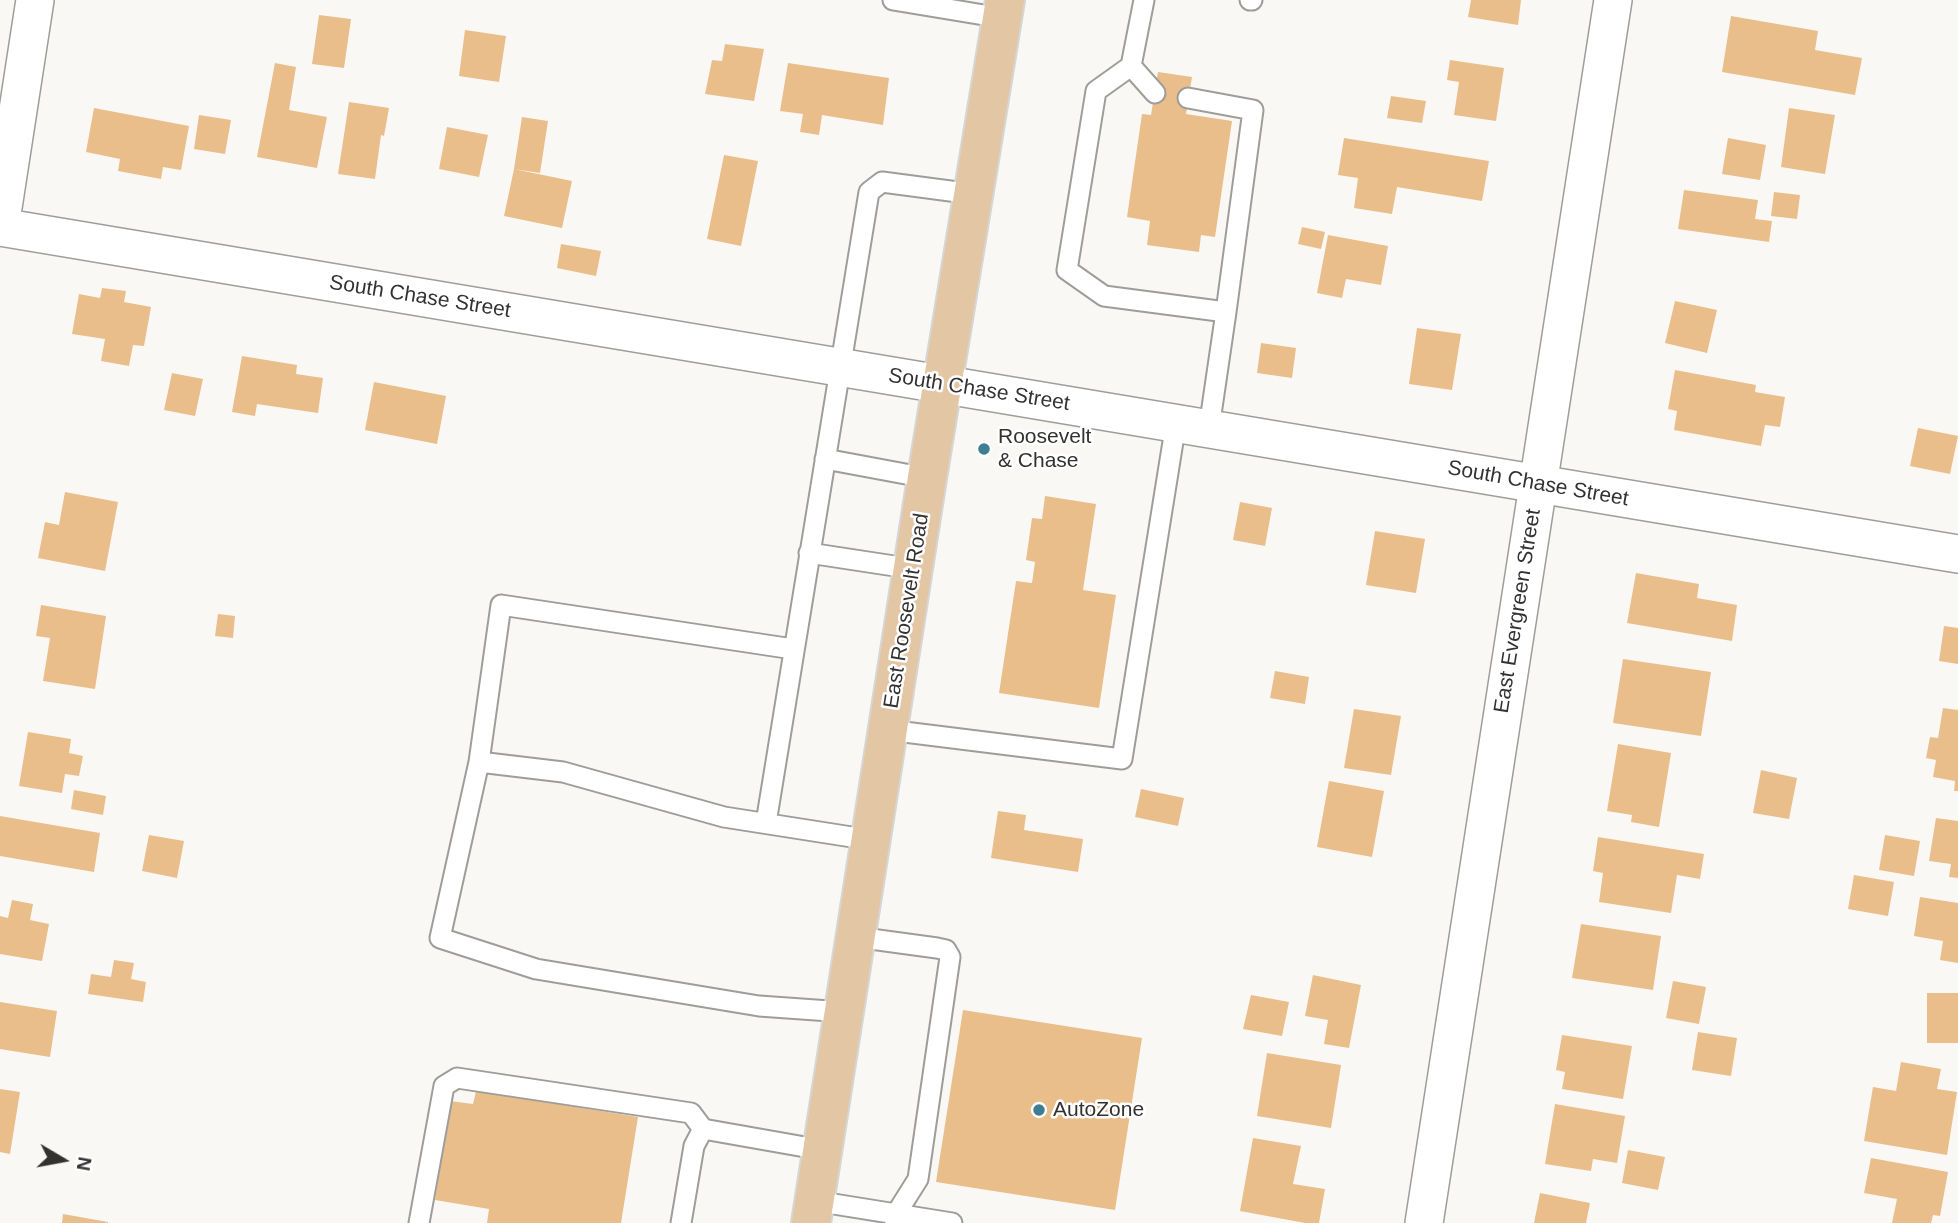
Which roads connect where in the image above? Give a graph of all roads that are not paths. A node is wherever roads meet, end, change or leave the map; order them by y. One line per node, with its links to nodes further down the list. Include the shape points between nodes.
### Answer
1 (35, 0): 10 (street)
2 (893, 0): 5 (lane)
3 (1144, 0): 6 (lane)
4 (1613, 0): 17 (street, East Evergreen Street)
5 (1004, 9): 9 (main road, East Roosevelt Road)
6 (1131, 66): 7 (lane); 11 (lane, via 1096,91 1067,270 1104,296)
7 (1155, 93)
8 (1188, 98): 11 (lane, via 1253,110)
9 (973, 194): 12 (lane, via 882,182 869,192); 13 (main road, East Roosevelt Road)
10 (0, 227): 12 (street, South Chase Street)
11 (1226, 312): 14 (lane)
12 (840, 367): 13 (street, South Chase Street); 15 (lane)
13 (943, 383): 14 (street, South Chase Street); 16 (main road, East Roosevelt Road)
14 (1193, 426): 17 (street, South Chase Street); 22 (lane, via 1122,760)
15 (825, 459): 16 (lane); 18 (lane)
16 (927, 478): 20 (main road, East Roosevelt Road)
17 (1537, 484): 19 (street, South Chase Street); 35 (street, East Evergreen Street)
18 (810, 553): 20 (lane); 21 (lane)
19 (1958, 555)
20 (914, 569): 22 (main road, East Roosevelt Road)
21 (793, 649): 23 (lane, via 501,605); 24 (lane)
22 (888, 730): 25 (main road, East Roosevelt Road)
23 (479, 762): 24 (lane, via 564,772 724,817); 27 (lane, via 440,938 536,969 759,1006)
24 (766, 823): 25 (lane)
25 (871, 840): 26 (main road, East Roosevelt Road)
26 (856, 937): 27 (main road, East Roosevelt Road); 31 (lane, via 946,950 950,957 918,1179)
27 (844, 1012): 29 (main road, East Roosevelt Road)
28 (704, 1129): 29 (lane); 32 (lane, via 691,1113 457,1077 444,1086); 33 (lane, via 694,1146)
29 (822, 1150): 30 (main road, East Roosevelt Road)
30 (813, 1212): 31 (lane)
31 (896, 1219): 34 (lane)
32 (419, 1223)
33 (681, 1223)
34 (952, 1223)
35 (1424, 1223)

